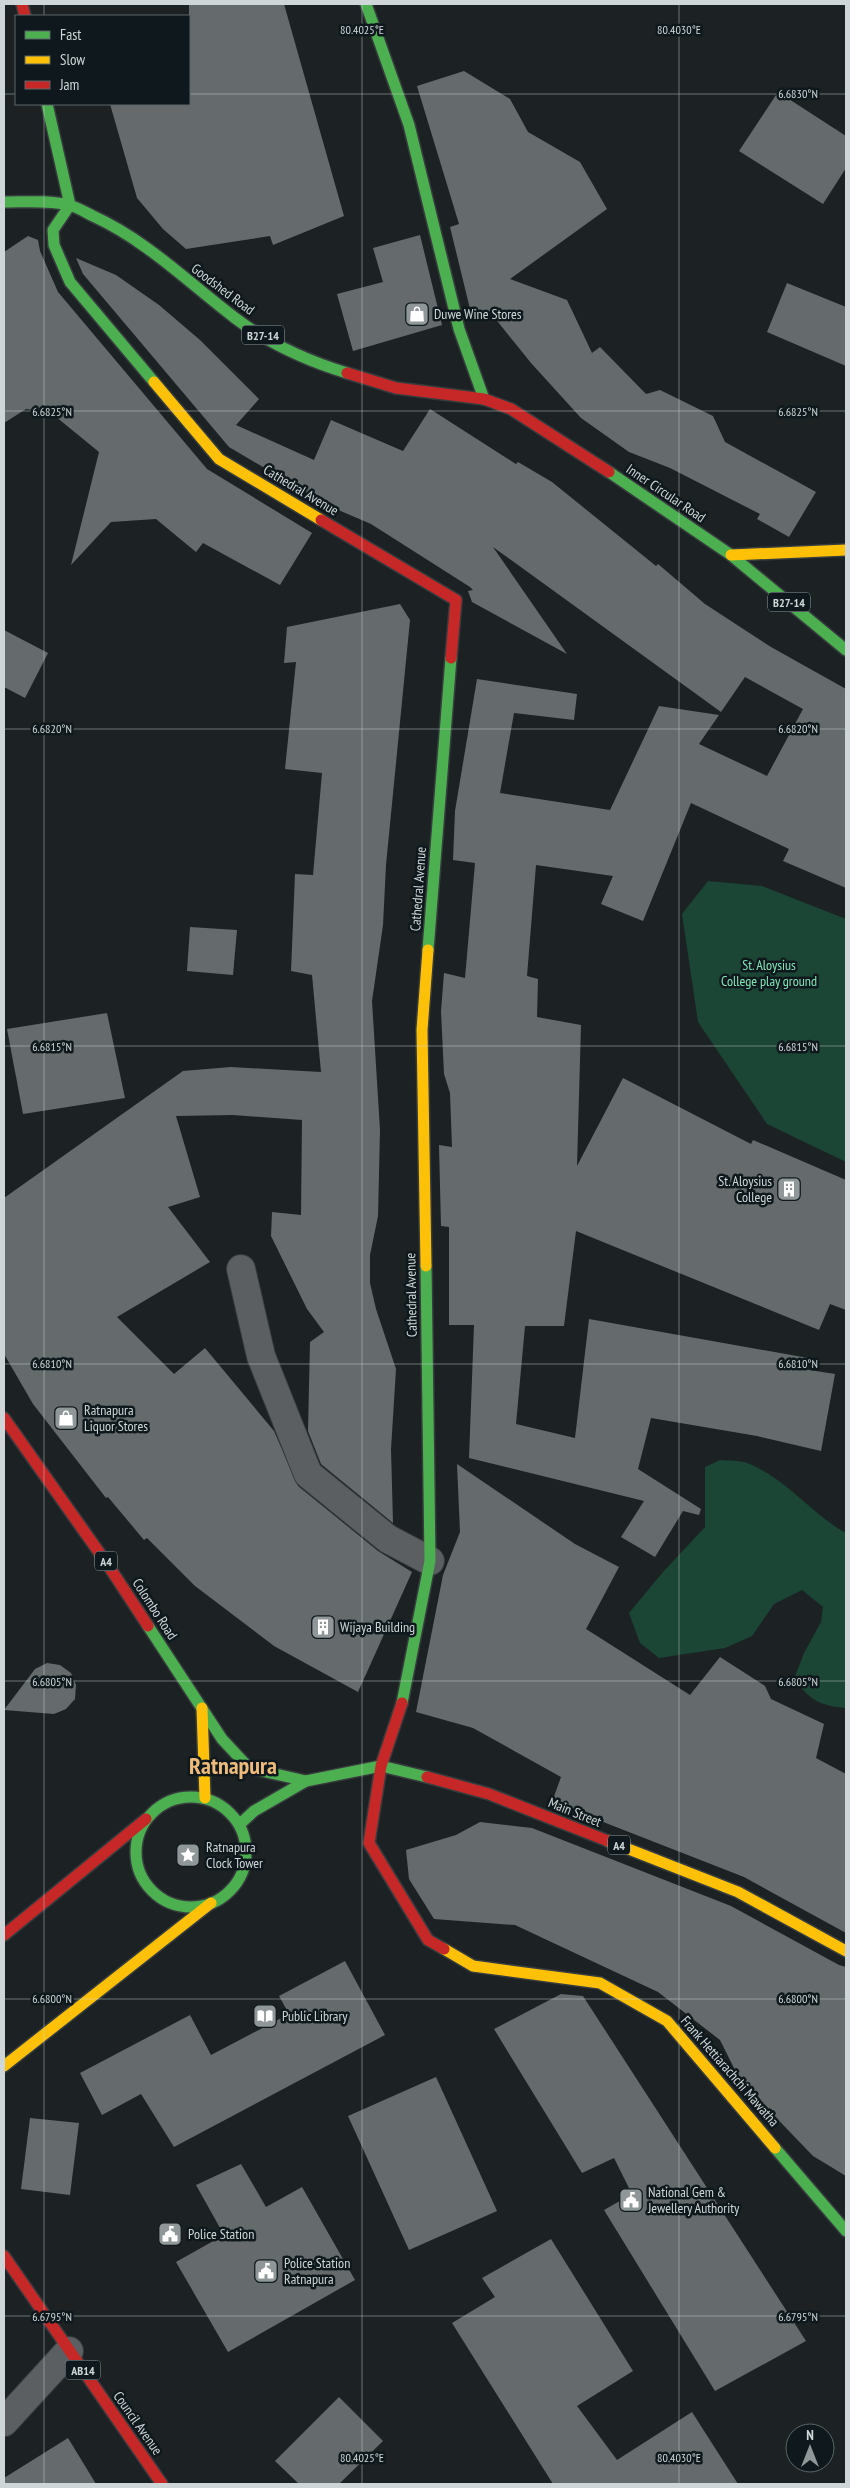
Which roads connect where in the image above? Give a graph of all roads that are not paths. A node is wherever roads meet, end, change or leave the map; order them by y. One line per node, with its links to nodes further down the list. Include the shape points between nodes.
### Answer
1 (366, 4): 5 (main road, via 409,125 459,329)
2 (47, 105): 4 (main road)
3 (4, 202): 4 (main road, B27-14, via 36,201)
4 (70, 206): 5 (main road, Goodshed Road / B27-14, via 129,235 237,320 288,350 322,365 396,388); 11 (main road, Cathedral Avenue, via 53,230 54,246 70,282 219,460 456,600 422,1030)
5 (484, 399): 7 (main road, Inner Circular Road / B27-14, via 511,409 545,429)
6 (846, 550): 7 (main road)
7 (731, 555): 8 (main road, B27-14)
8 (846, 650)
9 (241, 1269): 11 (street, via 261,1356 308,1474 388,1539)
10 (4, 1418): 12 (main road, Colombo Road / A4, via 108,1564)
11 (430, 1561): 13 (main road, Cathedral Avenue, via 401,1709)
12 (202, 1708): 14 (main road, Colombo Road / A4, via 222,1738 249,1768); 15 (main road)
13 (381, 1766): 14 (main road, Main Street / A4); 20 (main road, Main Street / A4, via 489,1794 738,1892); 22 (main road, Frank Hettiarachchi Mawatha, via 369,1843 428,1940 473,1966 600,1983 667,2021)
14 (306, 1781): 17 (main road, via 254,1811)
15 (205, 1798): 16 (main road, via 189,1796 173,1800 158,1806); 17 (main road, via 219,1803)
16 (147, 1818): 18 (main road, via 138,1834 136,1851 138,1869 146,1885 159,1897 176,1905 193,1907); 19 (main road)
17 (240, 1824): 18 (main road, via 247,1855 244,1871 236,1885)
18 (211, 1903): 21 (main road)
19 (4, 1934)
20 (846, 1951)
21 (4, 2066)
22 (846, 2231)
23 (4, 2256): 24 (main road, Council Avenue / AB14)
24 (69, 2351): 25 (street); 26 (main road, Council Avenue / AB14)
25 (4, 2422)
26 (162, 2484)

